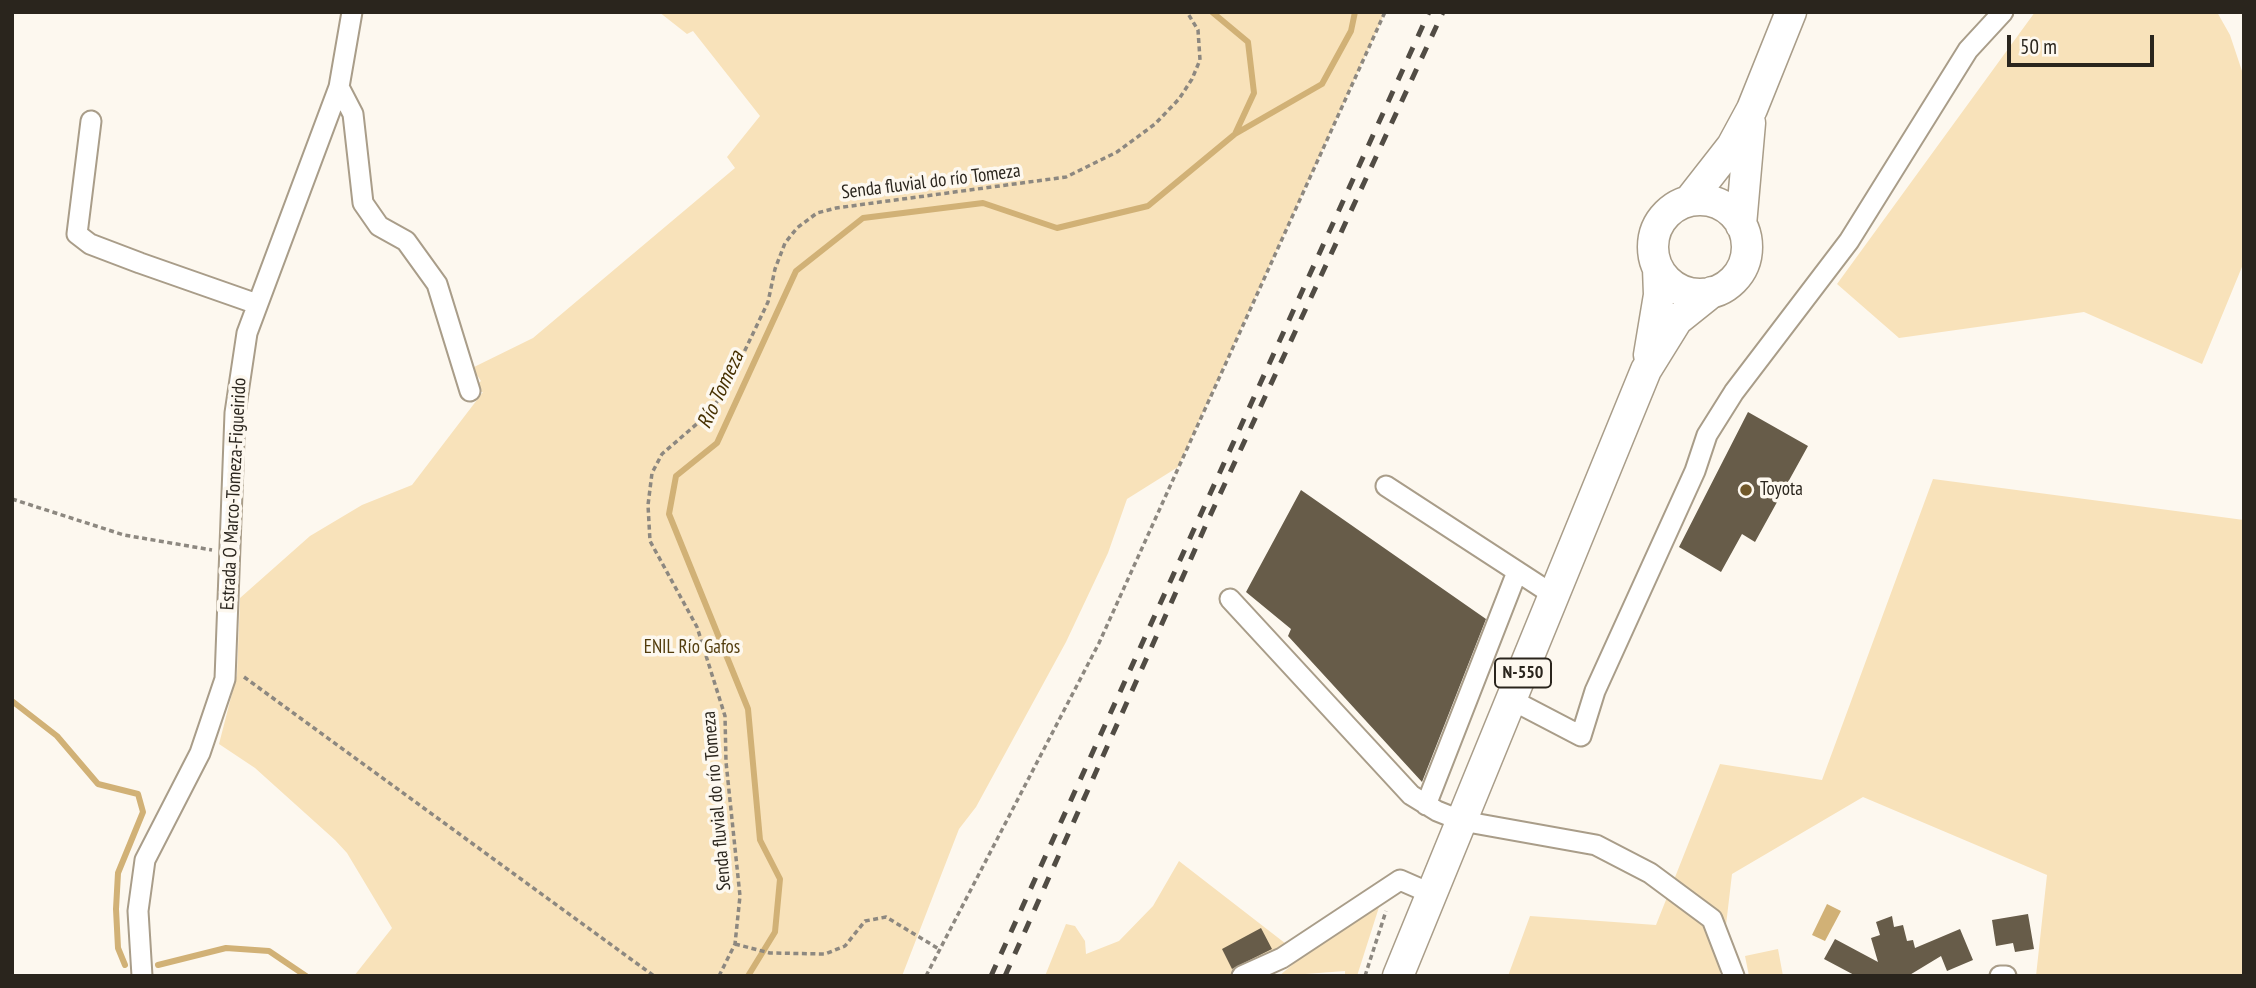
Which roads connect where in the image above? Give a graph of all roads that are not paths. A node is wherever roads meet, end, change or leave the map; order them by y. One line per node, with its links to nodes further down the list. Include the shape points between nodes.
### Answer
1 (352, 12): 4 (street, Estrada O Marco-Tomeza-Figueirido)
2 (1791, 12): 5 (highway, N-550)
3 (2003, 12): 18 (street, via 1968,50 1849,241 1734,392 1707,435 1595,691 1581,736)
4 (339, 87): 11 (street, Estrada O Marco-Tomeza-Figueirido); 13 (street, via 353,114 363,203 379,226 406,241 437,284)
5 (1752, 109): 7 (highway, N-550, via 1732,146); 8 (highway, N-550)
6 (91, 121): 11 (street, via 77,234 90,244)
7 (1689, 201): 8 (highway, via 1717,203 1732,212); 9 (highway, N-550, via 1669,211 1655,230 1652,243)
8 (1741, 225): 10 (highway, N-550, via 1747,244 1745,262 1727,285)
9 (1658, 268): 10 (highway, via 1681,290); 12 (highway, N-550, via 1659,295)
10 (1712, 292): 12 (highway, N-550, via 1677,320)
11 (257, 304): 22 (street, Estrada O Marco-Tomeza-Figueirido, via 247,333 235,413 225,679 200,753 145,860 138,911)
12 (1646, 370): 16 (highway, N-550)
13 (470, 391)
14 (1386, 486): 15 (street)
15 (1517, 572): 16 (street); 19 (street)
16 (1555, 596): 18 (highway, N-550)
17 (1230, 599): 19 (street, via 1411,795)
18 (1512, 699): 20 (highway, N-550)
19 (1426, 805): 20 (street)
20 (1462, 821): 21 (highway, N-550); 25 (street, via 1596,845 1650,873 1712,919)
21 (1432, 894): 23 (street, via 1400,880 1282,958); 24 (highway, N-550)
22 (142, 976)
23 (1242, 976)
24 (1398, 976)
25 (1734, 976)
26 (2000, 976): 27 (street)
27 (2006, 976)

